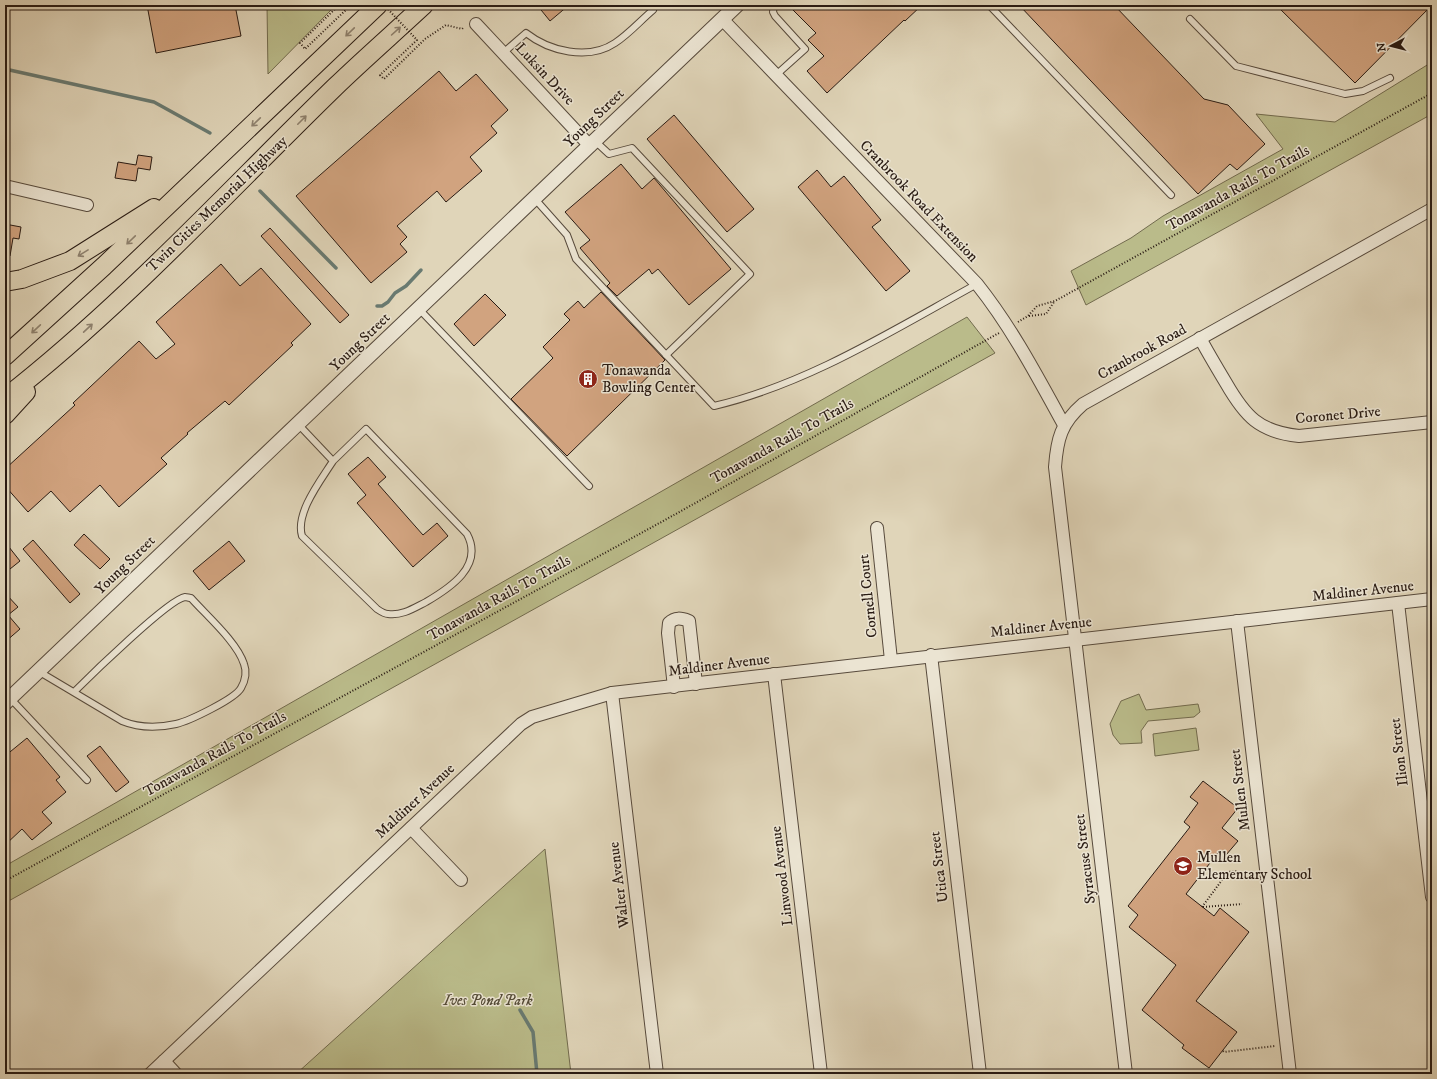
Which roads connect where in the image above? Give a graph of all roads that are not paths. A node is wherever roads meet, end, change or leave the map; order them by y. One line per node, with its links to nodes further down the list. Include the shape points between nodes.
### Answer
1 (378, 5): 15 (main road, one-way to 15)
2 (424, 5): 26 (main road, Twin Cities Memorial Highway, one-way to 2, via 193,228 336,86)
3 (737, 5): 8 (street, Young Street)
4 (774, 5): 11 (lane, via 775,16 805,49)
5 (989, 5): 16 (lane)
6 (653, 10): 10 (lane, via 615,43 601,49 588,52 562,50 538,42 526,33)
7 (1190, 19): 12 (lane, via 1236,66 1345,94 1363,91)
8 (723, 20): 11 (street, Cranbrook Road Extension); 13 (street, Young Street)
9 (471, 24): 10 (street, Luksin Drive)
10 (503, 53): 13 (street, Luksin Drive)
11 (776, 75): 21 (street, Cranbrook Road Extension)
12 (1390, 78)
13 (593, 143): 17 (street, Young Street); 24 (lane, via 609,154 632,148 750,274)
14 (5, 186): 18 (street)
15 (187, 187): 20 (main road, one-way to 20, via 70,261 22,279); 25 (main road, one-way to 25)
16 (1172, 194)
17 (535, 199): 22 (street, Young Street); 24 (lane, via 567,235 576,259)
18 (87, 205)
19 (1432, 209): 23 (street, Cranbrook Road)
20 (5, 282)
21 (977, 284): 24 (lane, via 821,367 774,388 714,406); 31 (street, Cranbrook Road Extension, via 1016,337)
22 (419, 308): 30 (street, Young Street); 33 (lane)
23 (1200, 338): 29 (street, Coronet Drive, via 1240,407 1257,424 1270,431 1299,436); 31 (street, Cranbrook Road, via 1083,404)
24 (666, 354)
25 (5, 356)
26 (55, 358): 27 (main road, Twin Cities Memorial Highway); 28 (main road)
27 (5, 398)
28 (5, 415)
29 (1432, 422)
30 (298, 424): 32 (lane); 41 (street, Young Street)
31 (1064, 425): 38 (street, Cranbrook Road, via 1056,450 1055,467)
32 (333, 461): 32 (lane, via 366,429 467,534 472,544 471,556 466,568 446,590 406,612 388,614 377,609 302,536 302,515)
33 (590, 486)
34 (876, 528): 40 (street, Cornell Court)
35 (1432, 599): 36 (street, Maldiner Avenue)
36 (1398, 603): 37 (street, Maldiner Avenue); 51 (street, Ilion Street)
37 (1237, 621): 38 (street, Maldiner Avenue); 59 (street, Mullen Street)
38 (1075, 639): 39 (street, Maldiner Avenue); 58 (street, Syracuse Street)
39 (931, 656): 40 (street, Maldiner Avenue); 57 (street, Utica Street)
40 (891, 660): 42 (street, Maldiner Avenue)
41 (38, 671): 45 (lane); 47 (street, Young Street)
42 (774, 674): 43 (street, Maldiner Avenue); 56 (street, Linwood Avenue)
43 (696, 684): 44 (street, Maldiner Avenue); 44 (street, via 689,621 682,618 673,619 668,623 668,633)
44 (674, 687): 46 (street, Maldiner Avenue)
45 (74, 692): 45 (lane, via 122,722 148,727 175,725 197,718 240,689 245,679 244,665 235,647 191,598 185,597 135,634)
46 (612, 693): 49 (street, Maldiner Avenue, via 532,717 521,724); 55 (street, Walter Avenue)
47 (7, 700): 48 (lane)
48 (87, 780)
49 (411, 828): 50 (street); 52 (street, Maldiner Avenue)
50 (461, 880)
51 (1432, 897)
52 (164, 1061): 53 (street, Maldiner Avenue); 54 (street)
53 (150, 1074)
54 (176, 1074)
55 (657, 1074)
56 (821, 1074)
57 (980, 1074)
58 (1126, 1074)
59 (1290, 1074)

